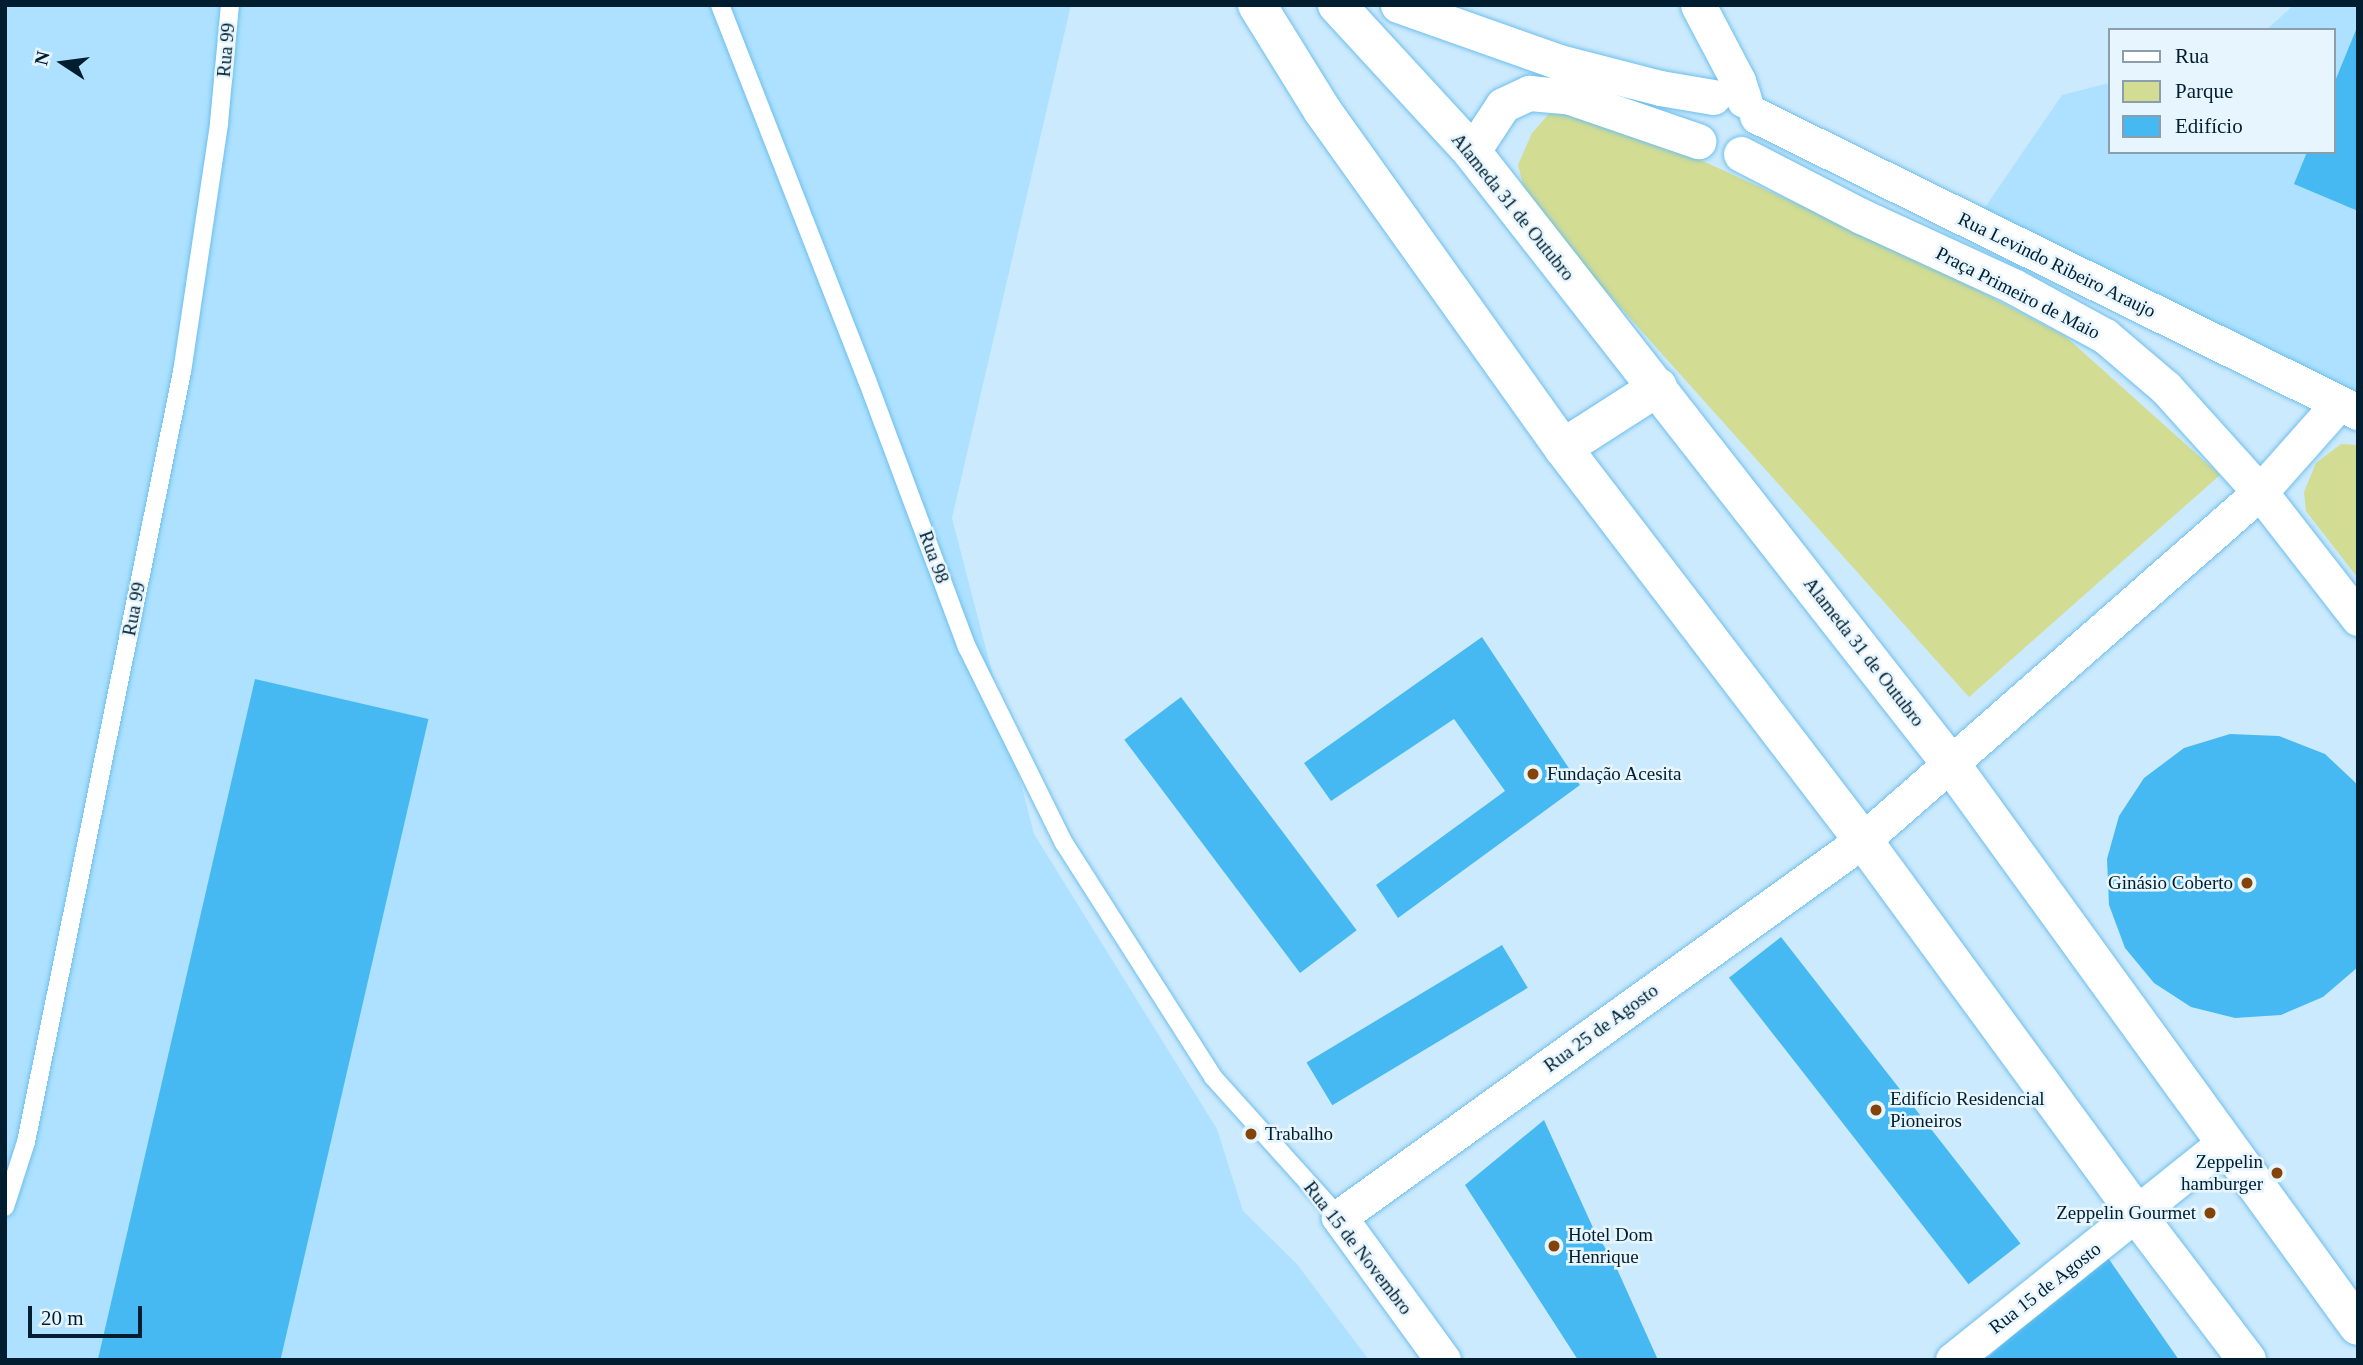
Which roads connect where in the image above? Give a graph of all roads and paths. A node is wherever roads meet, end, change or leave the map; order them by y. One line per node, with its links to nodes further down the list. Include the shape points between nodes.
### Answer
1 (230, 5): 20 (lane, Rua 99, via 219,122 182,372 26,1142)
2 (720, 5): 18 (lane, Rua 98, via 967,647 1064,843)
3 (1337, 5): 9 (main road, Alameda 31 de Outubro)
4 (1398, 5): 7 (street, Rua Levindo Ribeiro Araujo, via 1559,62)
5 (1698, 5): 7 (street, via 1718,44)
6 (1260, 10): 13 (main road, via 1322,110)
7 (1733, 102): 8 (street, via 1704,103 1695,121); 10 (street, via 1756,138); 12 (street, Rua Levindo Ribeiro Araujo)
8 (1698, 141): 9 (street, via 1567,96 1529,93 1503,105); 10 (street, via 1712,155)
9 (1472, 152): 11 (main road, Alameda 31 de Outubro)
10 (1741, 154): 14 (street, Praça Primeiro de Maio, via 2013,286 2105,336 2166,388)
11 (1658, 387): 13 (main road); 16 (main road, Alameda 31 de Outubro)
12 (2348, 408): 14 (street, Rua 25 de Agosto)
13 (1563, 448): 17 (main road)
14 (2260, 492): 15 (street, Praça Primeiro de Maio); 16 (street, Rua 25 de Agosto)
15 (2358, 618)
16 (1950, 763): 17 (street, Rua 25 de Agosto); 19 (main road, Alameda 31 de Outubro)
17 (1863, 840): 21 (main road); 22 (street, Rua 25 de Agosto)
18 (1213, 1077): 22 (lane, Rua 15 de Novembro)
19 (2225, 1142): 21 (street, Rua 15 de Agosto); 23 (main road, Alameda 31 de Outubro)
20 (5, 1207)
21 (2137, 1215): 25 (street, Rua 15 de Agosto); 26 (main road)
22 (1339, 1217): 24 (street, Rua 15 de Novembro)
23 (2358, 1326)
24 (1443, 1360)
25 (1953, 1360)
26 (2247, 1360)

